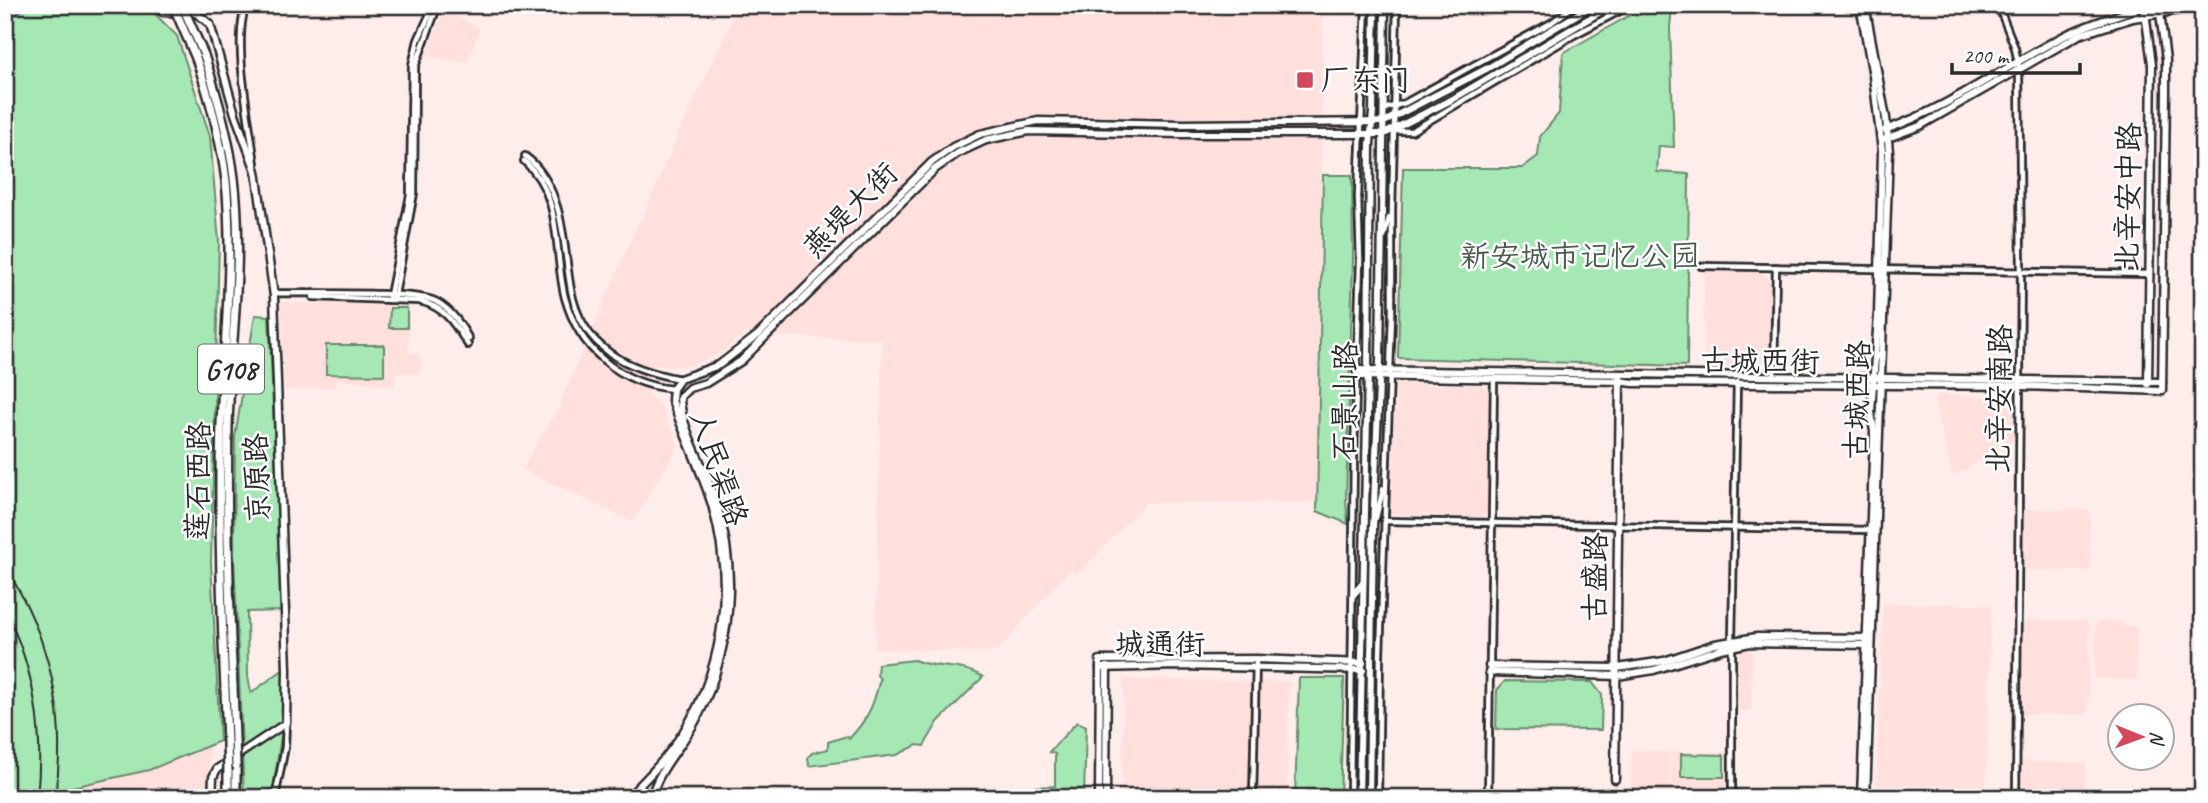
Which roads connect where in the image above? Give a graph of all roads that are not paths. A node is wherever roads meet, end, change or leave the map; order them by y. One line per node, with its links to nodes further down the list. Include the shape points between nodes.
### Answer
1 (152, 5): 41 (main road, 京原路, via 163,12 196,13 210,24)
2 (173, 5): 25 (highway, 莲石西路 / G108, bridge)
3 (182, 5): 25 (highway, 莲石西路 / G108, bridge)
4 (246, 5): 41 (street, via 241,53)
5 (436, 5): 50 (street, via 418,40 412,65 410,195)
6 (1366, 5): 31 (street)
7 (1375, 5): 32 (main road, 石景山路)
8 (1385, 5): 28 (main road, 石景山路)
9 (1397, 5): 27 (street)
10 (1575, 5): 24 (street)
11 (1593, 5): 23 (main road, 燕堤大街)
12 (1612, 5): 22 (main road, 燕堤大街)
13 (1631, 5): 21 (street)
14 (1862, 5): 33 (main road, 古城西路); 35 (main road, 古城西路)
15 (1998, 5): 26 (street, 北辛安南路)
16 (2159, 5): 19 (main road, 北辛安中路)
17 (2145, 6): 20 (main road, 北辛安中路); 26 (main road, via 2094,23)
18 (2203, 6): 19 (main road)
19 (2160, 14): 20 (main road); 63 (main road, 北辛安中路, via 2166,92)
20 (2146, 17): 26 (main road, via 2079,35); 48 (main road, 北辛安中路, via 2152,64)
21 (1574, 35): 22 (street); 34 (street, via 1412,131)
22 (1558, 36): 34 (main road, 燕堤大街)
23 (1524, 47): 24 (street); 29 (main road, 燕堤大街)
24 (1498, 52): 27 (street)
25 (200, 56): 87 (highway, 莲石西路 / G108, via 225,128 236,216 228,427)
26 (2019, 65): 33 (main road); 39 (main road, via 1920,126); 47 (street, 北辛安南路)
27 (1395, 106): 28 (street); 29 (street)
28 (1384, 109): 30 (main road, 石景山路)
29 (1395, 118): 30 (main road, 燕堤大街); 34 (street)
30 (1384, 122): 32 (main road, 燕堤大街); 38 (main road, 石景山路)
31 (1360, 123): 32 (main road, 燕堤大街); 36 (street); 59 (main road, 燕堤大街, via 1038,121 980,134 932,162 758,335 719,365)
32 (1372, 123): 37 (main road, 石景山路)
33 (1888, 129): 35 (main road); 39 (main road, 古城西路)
34 (1393, 131): 38 (main road, 燕堤大街); 42 (street)
35 (1880, 132): 40 (main road, 古城西路)
36 (1360, 134): 37 (main road, 燕堤大街); 52 (street); 66 (main road, 燕堤大街, via 1046,130 986,140 935,169 741,361)
37 (1371, 134): 38 (main road, 燕堤大街); 53 (main road, 石景山路)
38 (1384, 134): 43 (main road, 石景山路)
39 (1888, 138): 40 (main road); 46 (main road, 古城西路)
40 (1881, 141): 46 (main road, 古城西路)
41 (256, 171): 49 (main road, 京原路)
42 (1392, 211): 43 (street); 55 (street)
43 (1381, 245): 54 (main road, 石景山路)
44 (1701, 266): 45 (street)
45 (1776, 267): 46 (street); 57 (street)
46 (1882, 269): 47 (street); 61 (main road, 古城西路)
47 (2021, 270): 48 (street); 64 (street, 北辛安南路)
48 (2150, 274): 62 (main road, 北辛安中路)
49 (274, 295): 50 (street); 88 (main road, 京原路)
50 (392, 298): 51 (street, via 433,305 453,321)
51 (468, 342)
52 (1358, 373): 53 (main road, 古城西街); 77 (street)
53 (1368, 373): 54 (main road, 古城西街); 76 (main road, 石景山路)
54 (1379, 373): 55 (main road, 古城西街); 74 (main road, 石景山路)
55 (1390, 373): 56 (main road, 古城西街); 69 (street)
56 (1494, 376): 58 (main road, 古城西街); 71 (street)
57 (1774, 377): 60 (main road, 古城西街); 61 (main road, 古城西街)
58 (1620, 378): 60 (main road, 古城西街, via 1633,383); 72 (main road, 古盛路)
59 (680, 379): 65 (main road, 人民渠路); 65 (street, 燕堤大街, via 646,373 612,355 593,336 573,298 553,194 544,175 524,159 547,193 565,297 585,339 613,369 641,383)
60 (1737, 380): 61 (main road, 古城西街); 73 (street)
61 (1877, 382): 64 (main road, 古城西街); 75 (main road, 古城西路, via 1871,412)
62 (2148, 382): 63 (main road, 古城西街); 64 (main road, 古城西街); 67 (main road, 北辛安中路)
63 (2162, 382): 68 (main road, 北辛安中路)
64 (2021, 384): 67 (main road, 古城西街); 106 (street, 北辛安南路)
65 (673, 389): 94 (main road, 人民渠路, via 672,400 718,529 724,605 717,653 696,711 673,748)
66 (684, 391): 95 (main road, 人民渠路, via 682,412 727,545 728,616 710,691)
67 (2148, 391): 68 (main road, 古城西街)
68 (2162, 391)
69 (1385, 479): 70 (street); 74 (street)
70 (1384, 521): 71 (street); 102 (street)
71 (1492, 523): 72 (street); 85 (street)
72 (1619, 525): 73 (street); 86 (main road, 古盛路)
73 (1735, 526): 75 (street); 79 (street)
74 (1373, 529): 101 (main road, 石景山路)
75 (1873, 530): 78 (main road, 古城西路)
76 (1364, 581): 77 (main road); 83 (main road, 石景山路)
77 (1353, 595): 82 (street)
78 (1869, 641): 79 (main road); 105 (main road, 古城西路)
79 (1732, 643): 86 (main road); 104 (street)
80 (1256, 659): 81 (main road, 城通街); 82 (main road, 城通街); 84 (street)
81 (1105, 665): 84 (main road, 城通街); 96 (main road); 97 (main road)
82 (1353, 666): 83 (main road, 城通街); 84 (main road, 城通街); 99 (street)
83 (1363, 667): 100 (main road, 石景山路)
84 (1256, 668): 98 (street)
85 (1489, 669): 86 (main road); 103 (street)
86 (1617, 672): 89 (main road, 古盛路)
87 (229, 688): 91 (highway, 莲石西路 / G108, bridge); 92 (highway, 莲石西路 / G108, bridge)
88 (286, 723): 90 (main road, via 217,769); 93 (street)
89 (1615, 779)
90 (212, 798)
91 (228, 798)
92 (236, 798)
93 (275, 798)
94 (627, 798)
95 (651, 798)
96 (1099, 798)
97 (1106, 798)
98 (1253, 798)
99 (1350, 798)
100 (1359, 798)
101 (1369, 798)
102 (1378, 798)
103 (1488, 798)
104 (1732, 798)
105 (1863, 798)
106 (2016, 798)

